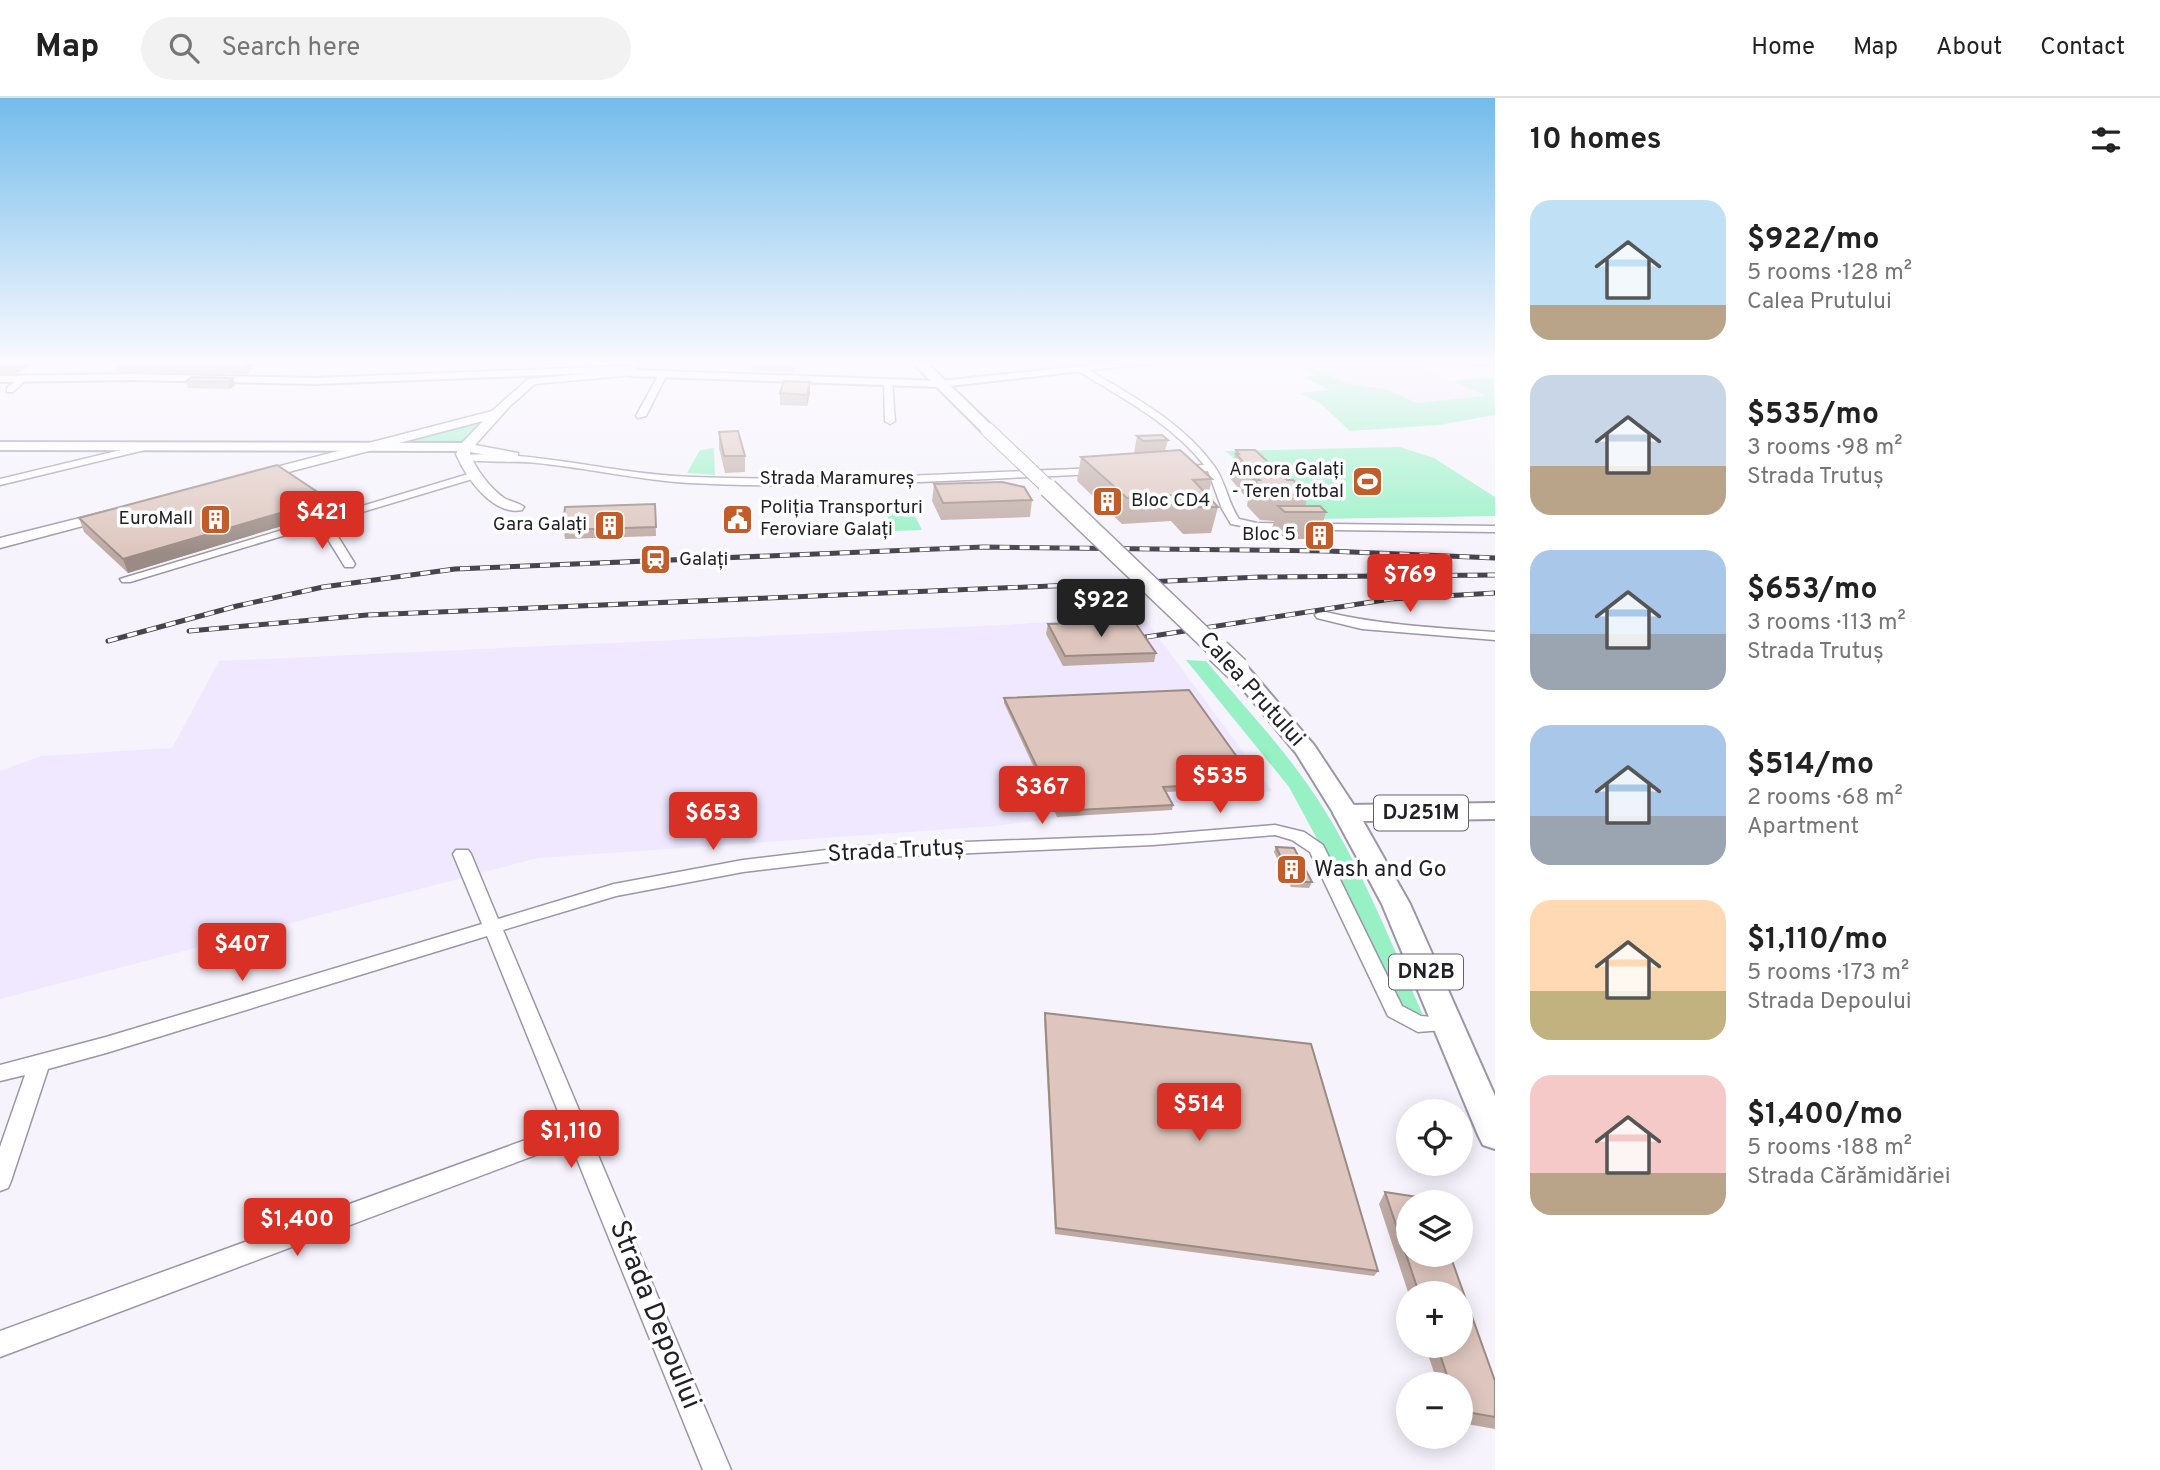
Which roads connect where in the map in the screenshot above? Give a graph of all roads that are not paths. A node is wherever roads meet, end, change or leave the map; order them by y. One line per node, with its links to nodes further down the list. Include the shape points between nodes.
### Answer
1 (453, 425): 7 (main road)
2 (490, 425): 9 (main road)
3 (983, 425): 25 (main road, Calea Prutului / DN2B, bridge, via 1237,669 1306,750)
4 (1165, 425): 10 (street)
5 (0, 446): 6 (street)
6 (146, 447): 7 (street); 14 (street)
7 (368, 447): 9 (street); 13 (main road)
8 (513, 456): 9 (main road); 9 (main road); 12 (street, Strada Maramureș, via 705,481)
9 (469, 463): 15 (main road, via 495,498); 17 (street)
10 (1212, 468): 11 (street); 18 (street, via 1233,520 1242,525)
11 (1166, 470)
12 (1111, 471)
13 (239, 481)
14 (0, 482)
15 (517, 507)
16 (124, 511): 19 (main road)
17 (322, 520): 20 (street); 21 (street)
18 (1495, 529)
19 (0, 543)
20 (349, 564)
21 (126, 579)
22 (1321, 615): 23 (street, via 1403,630)
23 (1495, 636)
24 (1495, 811): 25 (main road, DJ251M)
25 (1346, 813): 28 (main road, Calea Prutului / DN2B, via 1396,904)
26 (462, 854): 27 (street, Strada Depoului)
27 (493, 929): 28 (street, Strada Trutuș, via 614,890 776,862 860,852 1153,840 1275,830 1298,836 1317,849 1395,1012 1418,1024); 29 (street); 31 (street, Strada Depoului)
28 (1448, 1024): 32 (main road, Calea Prutului / DN2B)
29 (39, 1063): 30 (street); 33 (street)
30 (0, 1073)
31 (578, 1130): 34 (street); 35 (street, Strada Depoului)
32 (1495, 1135)
33 (0, 1181)
34 (0, 1344)
35 (717, 1470)

